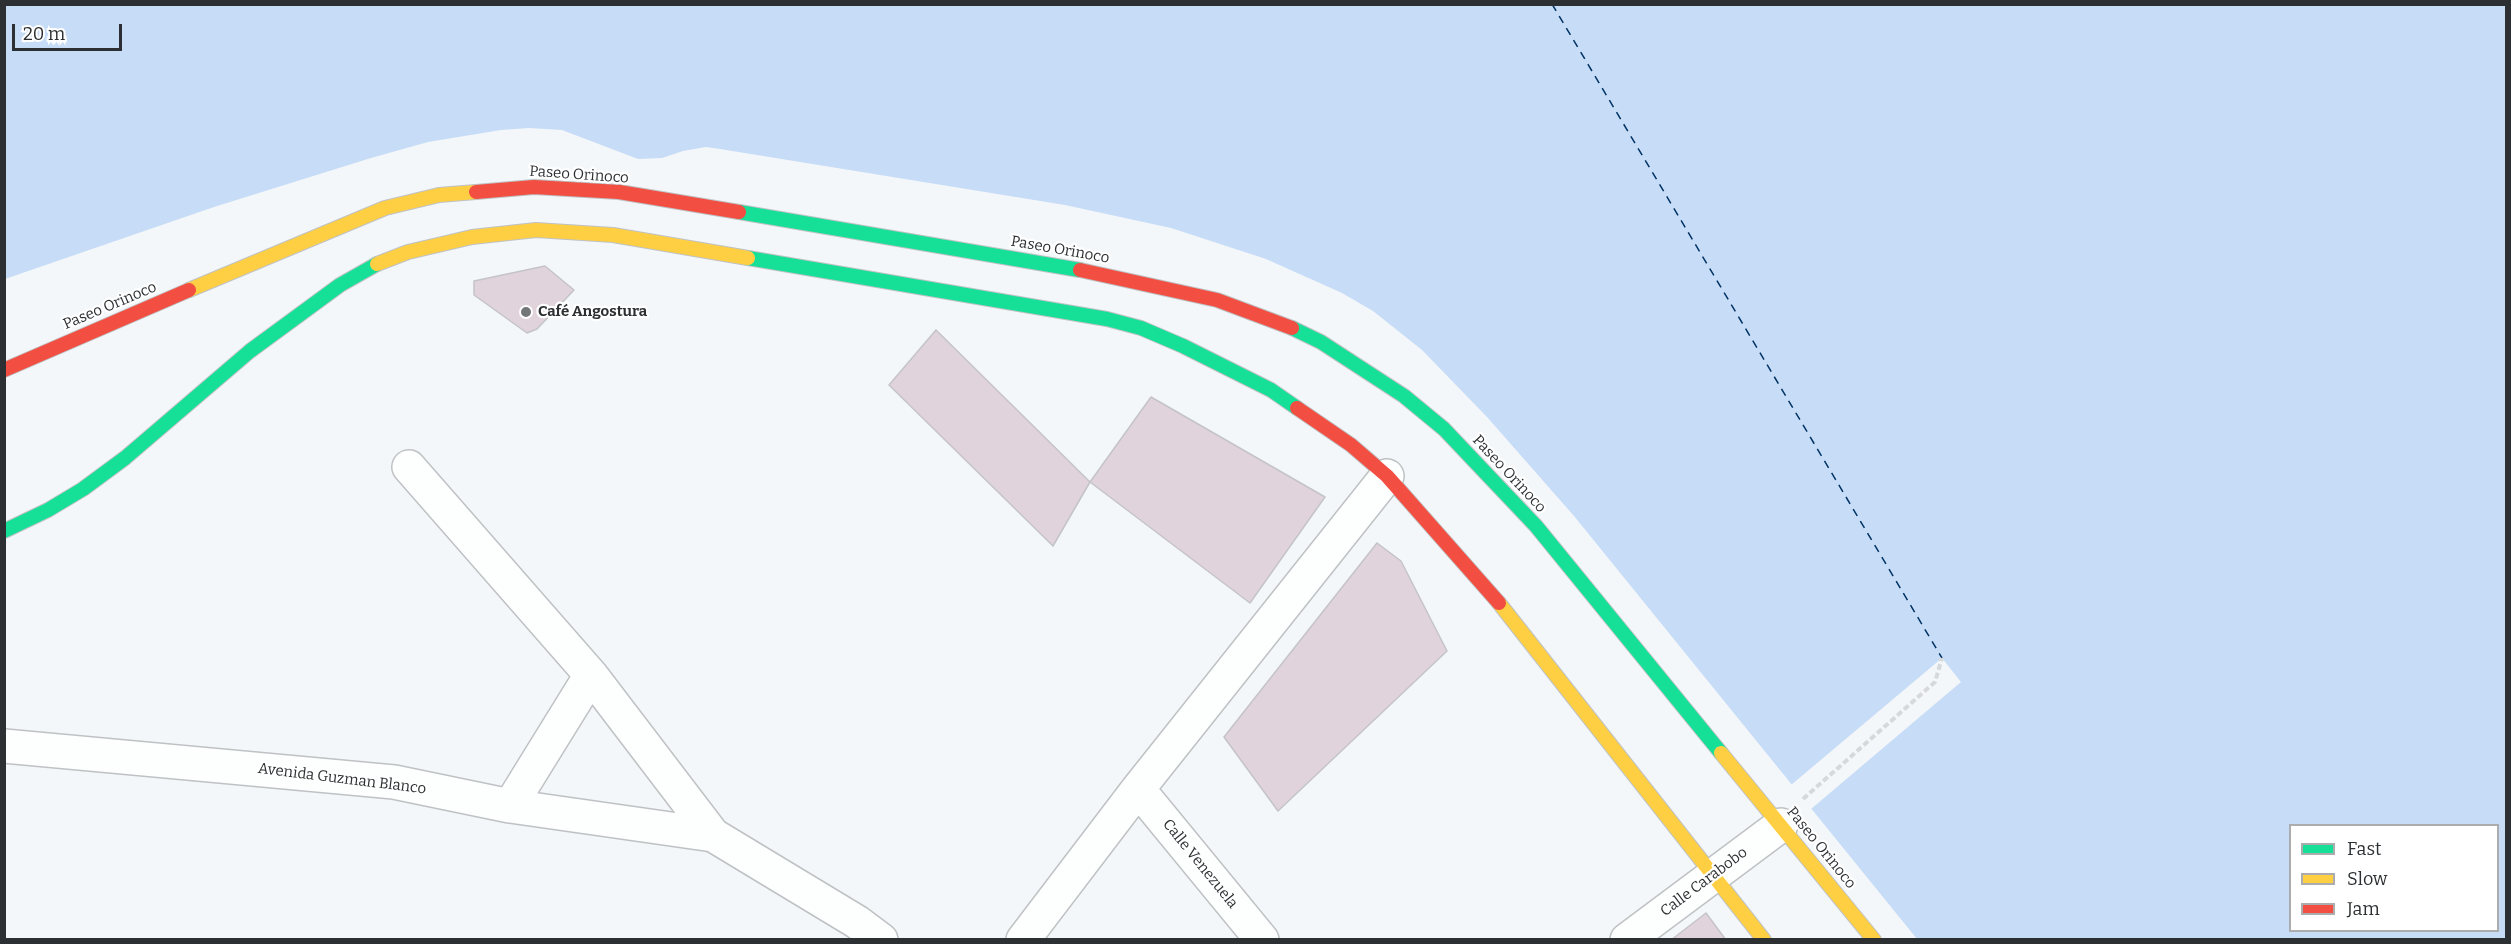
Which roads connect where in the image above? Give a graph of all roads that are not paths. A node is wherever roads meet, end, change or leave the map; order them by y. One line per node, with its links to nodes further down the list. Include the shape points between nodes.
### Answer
1 (4, 370): 9 (street, Paseo Orinoco, via 386,208 439,195 534,187 619,192 1082,270 1217,300 1322,342 1404,396 1444,429 1543,535)
2 (409, 467): 5 (street)
3 (1387, 476): 4 (street, via 1351,445 1271,390 1141,328 1075,313 613,235 536,230 472,237 378,263 340,285 250,351 83,489); 7 (street); 11 (street, via 1514,620)
4 (4, 531)
5 (591, 675): 8 (street); 10 (street)
6 (4, 746): 8 (street, Avenida Guzman Blanco, via 394,782)
7 (1138, 789): 13 (street); 14 (street, Calle Venezuela)
8 (510, 806): 10 (street, Avenida Guzman Blanco)
9 (1781, 825): 11 (street, Calle Carabobo); 17 (street, Paseo Orinoco)
10 (713, 835): 12 (street)
11 (1714, 875): 15 (street, Calle Carabobo); 16 (street)
12 (881, 939)
13 (1023, 939)
14 (1262, 939)
15 (1627, 939)
16 (1764, 939)
17 (1874, 939)

